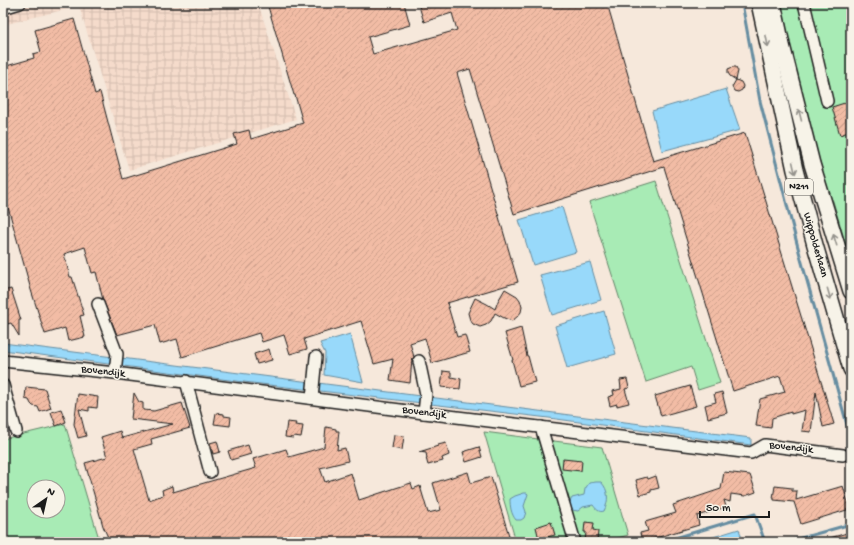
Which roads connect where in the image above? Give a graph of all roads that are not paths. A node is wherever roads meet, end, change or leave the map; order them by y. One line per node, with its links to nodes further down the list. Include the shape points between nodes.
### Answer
1 (20, 3): 5 (street)
2 (759, 3): 12 (main road, Wippolderlaan / N211, one-way to 12, via 795,170)
3 (773, 3): 7 (main road, Wippolderlaan / N211, one-way to 3, via 812,164)
4 (804, 3): 6 (street)
5 (3, 8)
6 (827, 101)
7 (851, 291)
8 (98, 304): 13 (street, via 117,354)
9 (316, 356): 16 (street)
10 (3, 361): 13 (street, Bovendijk)
11 (418, 361): 17 (street, via 426,394)
12 (851, 369)
13 (116, 370): 14 (street, Bovendijk)
14 (186, 382): 16 (street, Bovendijk); 21 (street)
15 (3, 385): 19 (street)
16 (312, 396): 17 (street, Bovendijk)
17 (424, 410): 18 (street, Bovendijk)
18 (541, 427): 20 (street, Bovendijk, via 751,453 765,445); 22 (street)
19 (16, 431)
20 (843, 454)
21 (210, 472)
22 (575, 542)

